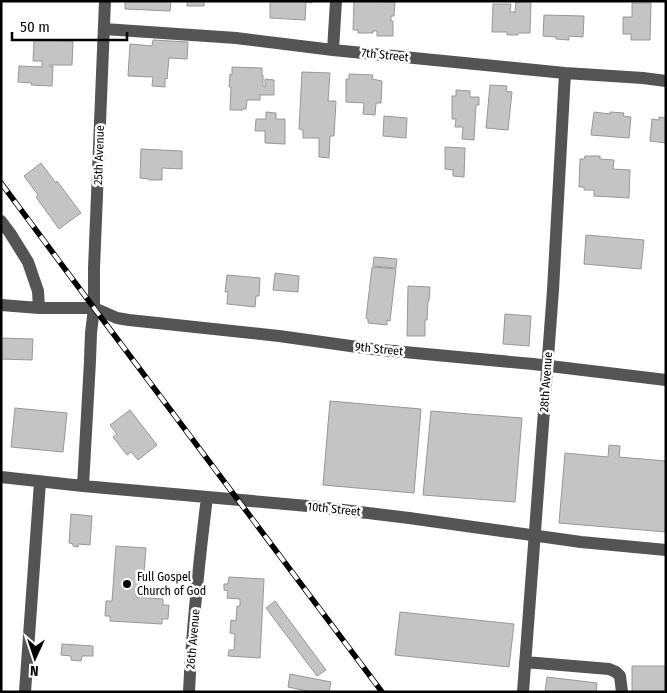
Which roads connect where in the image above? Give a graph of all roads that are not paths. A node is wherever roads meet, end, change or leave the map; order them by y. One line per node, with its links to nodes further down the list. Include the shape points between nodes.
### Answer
1 (106, 1): 3 (street, 25th Avenue)
2 (336, 1): 4 (street)
3 (104, 29): 4 (street, 7th Street, via 236,38); 10 (street, 25th Avenue)
4 (332, 50): 5 (street, 7th Street)
5 (565, 73): 6 (street, 7th Street); 11 (street, 28th Avenue)
6 (666, 81)
7 (1, 221): 9 (street, via 28,262 38,291)
8 (1, 305): 9 (street)
9 (39, 308): 10 (street)
10 (94, 308): 11 (street, 9th Street, via 117,318 155,323); 15 (street, 25th Avenue)
11 (547, 366): 12 (street, 9th Street); 17 (street, 28th Avenue)
12 (666, 380)
13 (1, 477): 14 (street, 10th Street)
14 (40, 482): 15 (street, 10th Street); 20 (street)
15 (83, 486): 16 (street, 10th Street)
16 (207, 497): 17 (street, 10th Street); 21 (street, 26th Avenue)
17 (534, 535): 18 (street, 10th Street); 19 (street, 28th Avenue)
18 (666, 550)
19 (525, 662): 22 (street, 28th Avenue); 23 (street, via 609,669 620,676)
20 (26, 692)
21 (189, 692)
22 (523, 692)
23 (622, 692)

